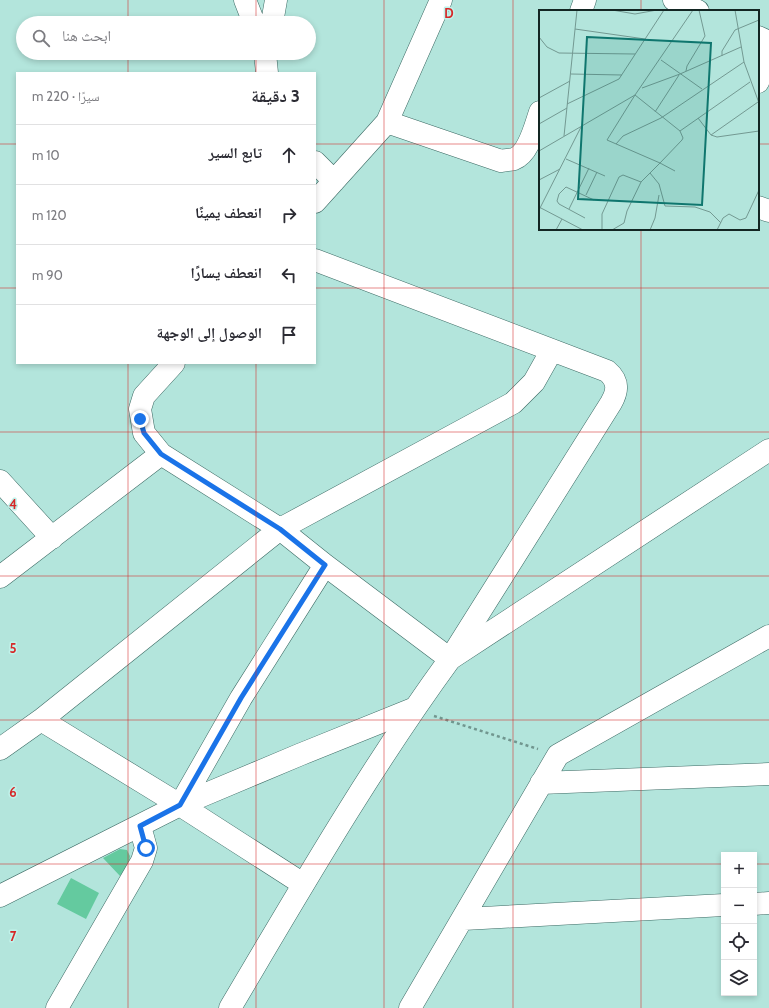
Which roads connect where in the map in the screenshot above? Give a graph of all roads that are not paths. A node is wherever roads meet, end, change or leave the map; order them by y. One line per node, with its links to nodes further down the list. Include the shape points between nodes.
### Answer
1 (245, 0): 8 (street)
2 (276, 0): 9 (street)
3 (442, 0): 15 (street)
4 (585, 0): 6 (street)
5 (674, 0): 7 (street)
6 (581, 10)
7 (696, 10)
8 (251, 16)
9 (273, 16)
10 (759, 37): 11 (street)
11 (769, 42)
12 (769, 56): 13 (street)
13 (759, 80)
14 (539, 114): 15 (street, via 520,156 501,161)
15 (387, 122): 17 (street)
16 (316, 163): 17 (street)
17 (334, 181): 18 (street)
18 (316, 201)
19 (759, 207): 20 (street)
20 (769, 211)
21 (316, 260): 22 (street)
22 (552, 350): 27 (street, via 534,382 513,403); 32 (street, via 607,371 616,381 615,396)
23 (173, 364): 25 (street, via 144,396 140,410 144,433)
24 (769, 450): 32 (street)
25 (161, 454): 27 (street); 28 (street)
26 (0, 481): 28 (street)
27 (280, 529): 29 (street); 34 (street)
28 (52, 538): 30 (street)
29 (325, 565): 32 (street); 38 (street, via 241,698)
30 (0, 577)
31 (769, 636): 37 (street, via 558,755)
32 (450, 659): 33 (street)
33 (413, 709): 38 (street); 40 (street)
34 (41, 720): 35 (street); 38 (street)
35 (0, 749)
36 (769, 774): 37 (street)
37 (541, 783): 45 (street)
38 (180, 805): 39 (street); 40 (street)
39 (140, 826): 41 (street); 46 (street, via 146,848 142,861)
40 (303, 884): 47 (street)
41 (0, 896)
42 (769, 903): 43 (street)
43 (757, 904)
44 (721, 906): 45 (street)
45 (464, 918): 48 (street)
46 (57, 1008)
47 (230, 1008)
48 (410, 1008)

